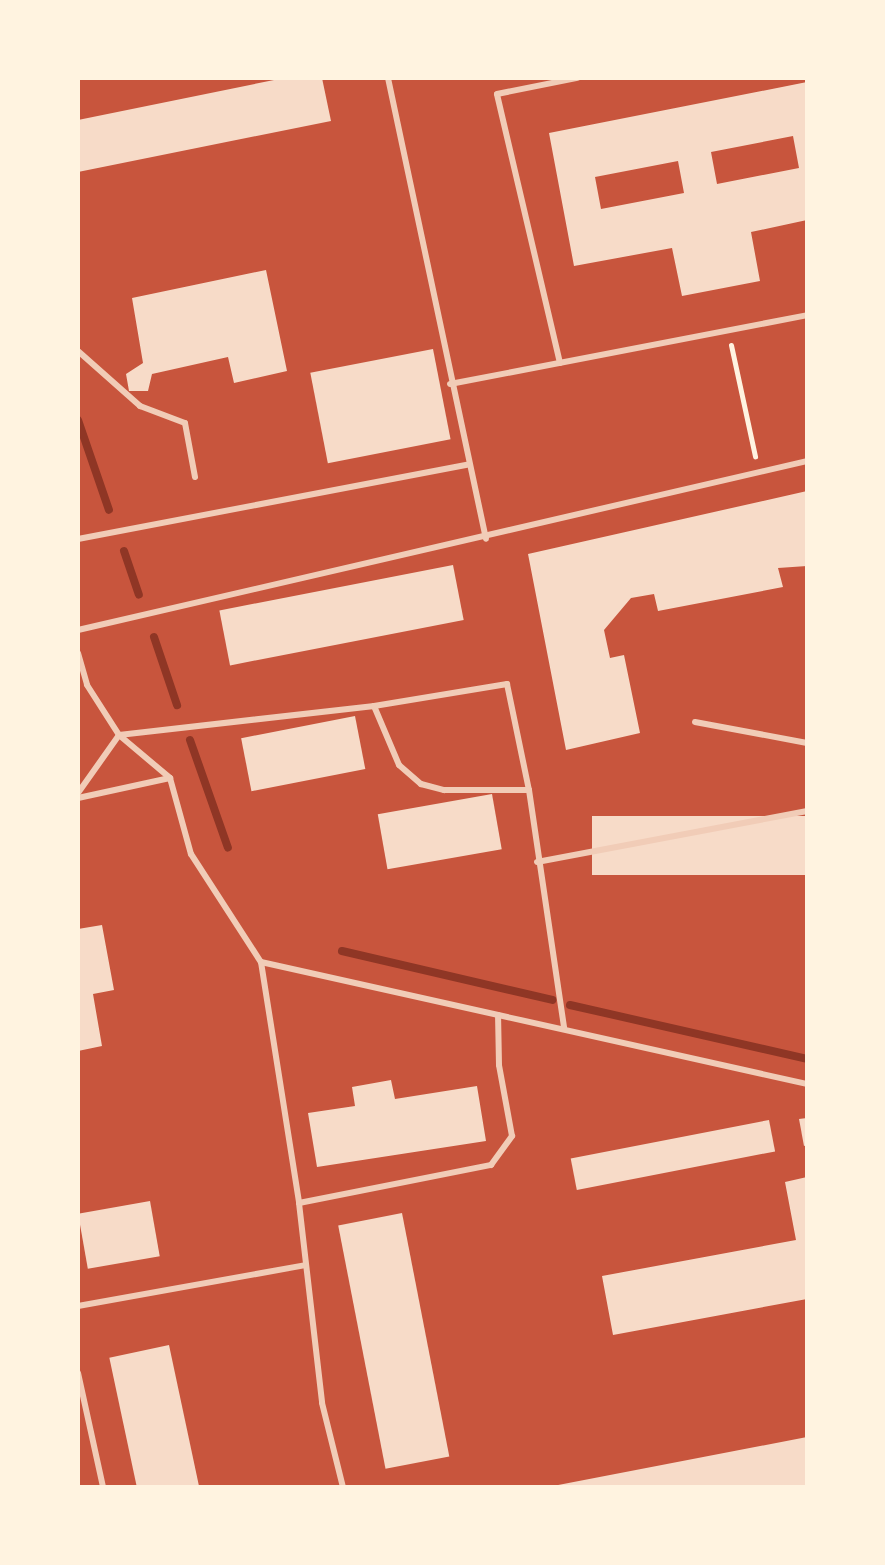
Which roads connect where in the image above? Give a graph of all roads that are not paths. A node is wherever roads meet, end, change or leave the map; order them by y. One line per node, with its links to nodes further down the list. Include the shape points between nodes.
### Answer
1 (388, 78): 6 (lane)
2 (577, 78): 5 (lane, via 497,94)
3 (807, 315): 5 (lane)
4 (78, 351): 9 (lane, via 140,406 185,423)
5 (560, 363): 6 (lane)
6 (450, 384): 8 (lane)
7 (807, 461): 11 (lane)
8 (467, 465): 10 (lane); 11 (lane)
9 (195, 477)
10 (78, 539)
11 (486, 539): 12 (lane)
12 (78, 630)
13 (78, 653): 16 (lane, via 87,685)
14 (374, 706): 16 (lane); 19 (lane, via 399,765 421,784 444,790); 19 (lane, via 507,684)
15 (695, 722): 17 (lane)
16 (119, 735): 18 (lane); 20 (lane)
17 (807, 743)
18 (170, 778): 20 (lane); 23 (lane, via 191,854)
19 (529, 790): 22 (lane)
20 (78, 796)
21 (807, 811): 22 (lane)
22 (537, 862): 25 (lane)
23 (261, 962): 24 (lane); 27 (lane)
24 (498, 1015): 25 (lane); 27 (lane, via 499,1065 512,1136 491,1165)
25 (564, 1027): 26 (lane)
26 (807, 1084)
27 (299, 1203): 28 (lane)
28 (305, 1265): 29 (lane); 32 (lane, via 322,1403)
29 (78, 1306)
30 (78, 1373): 31 (lane)
31 (103, 1487)
32 (343, 1487)

